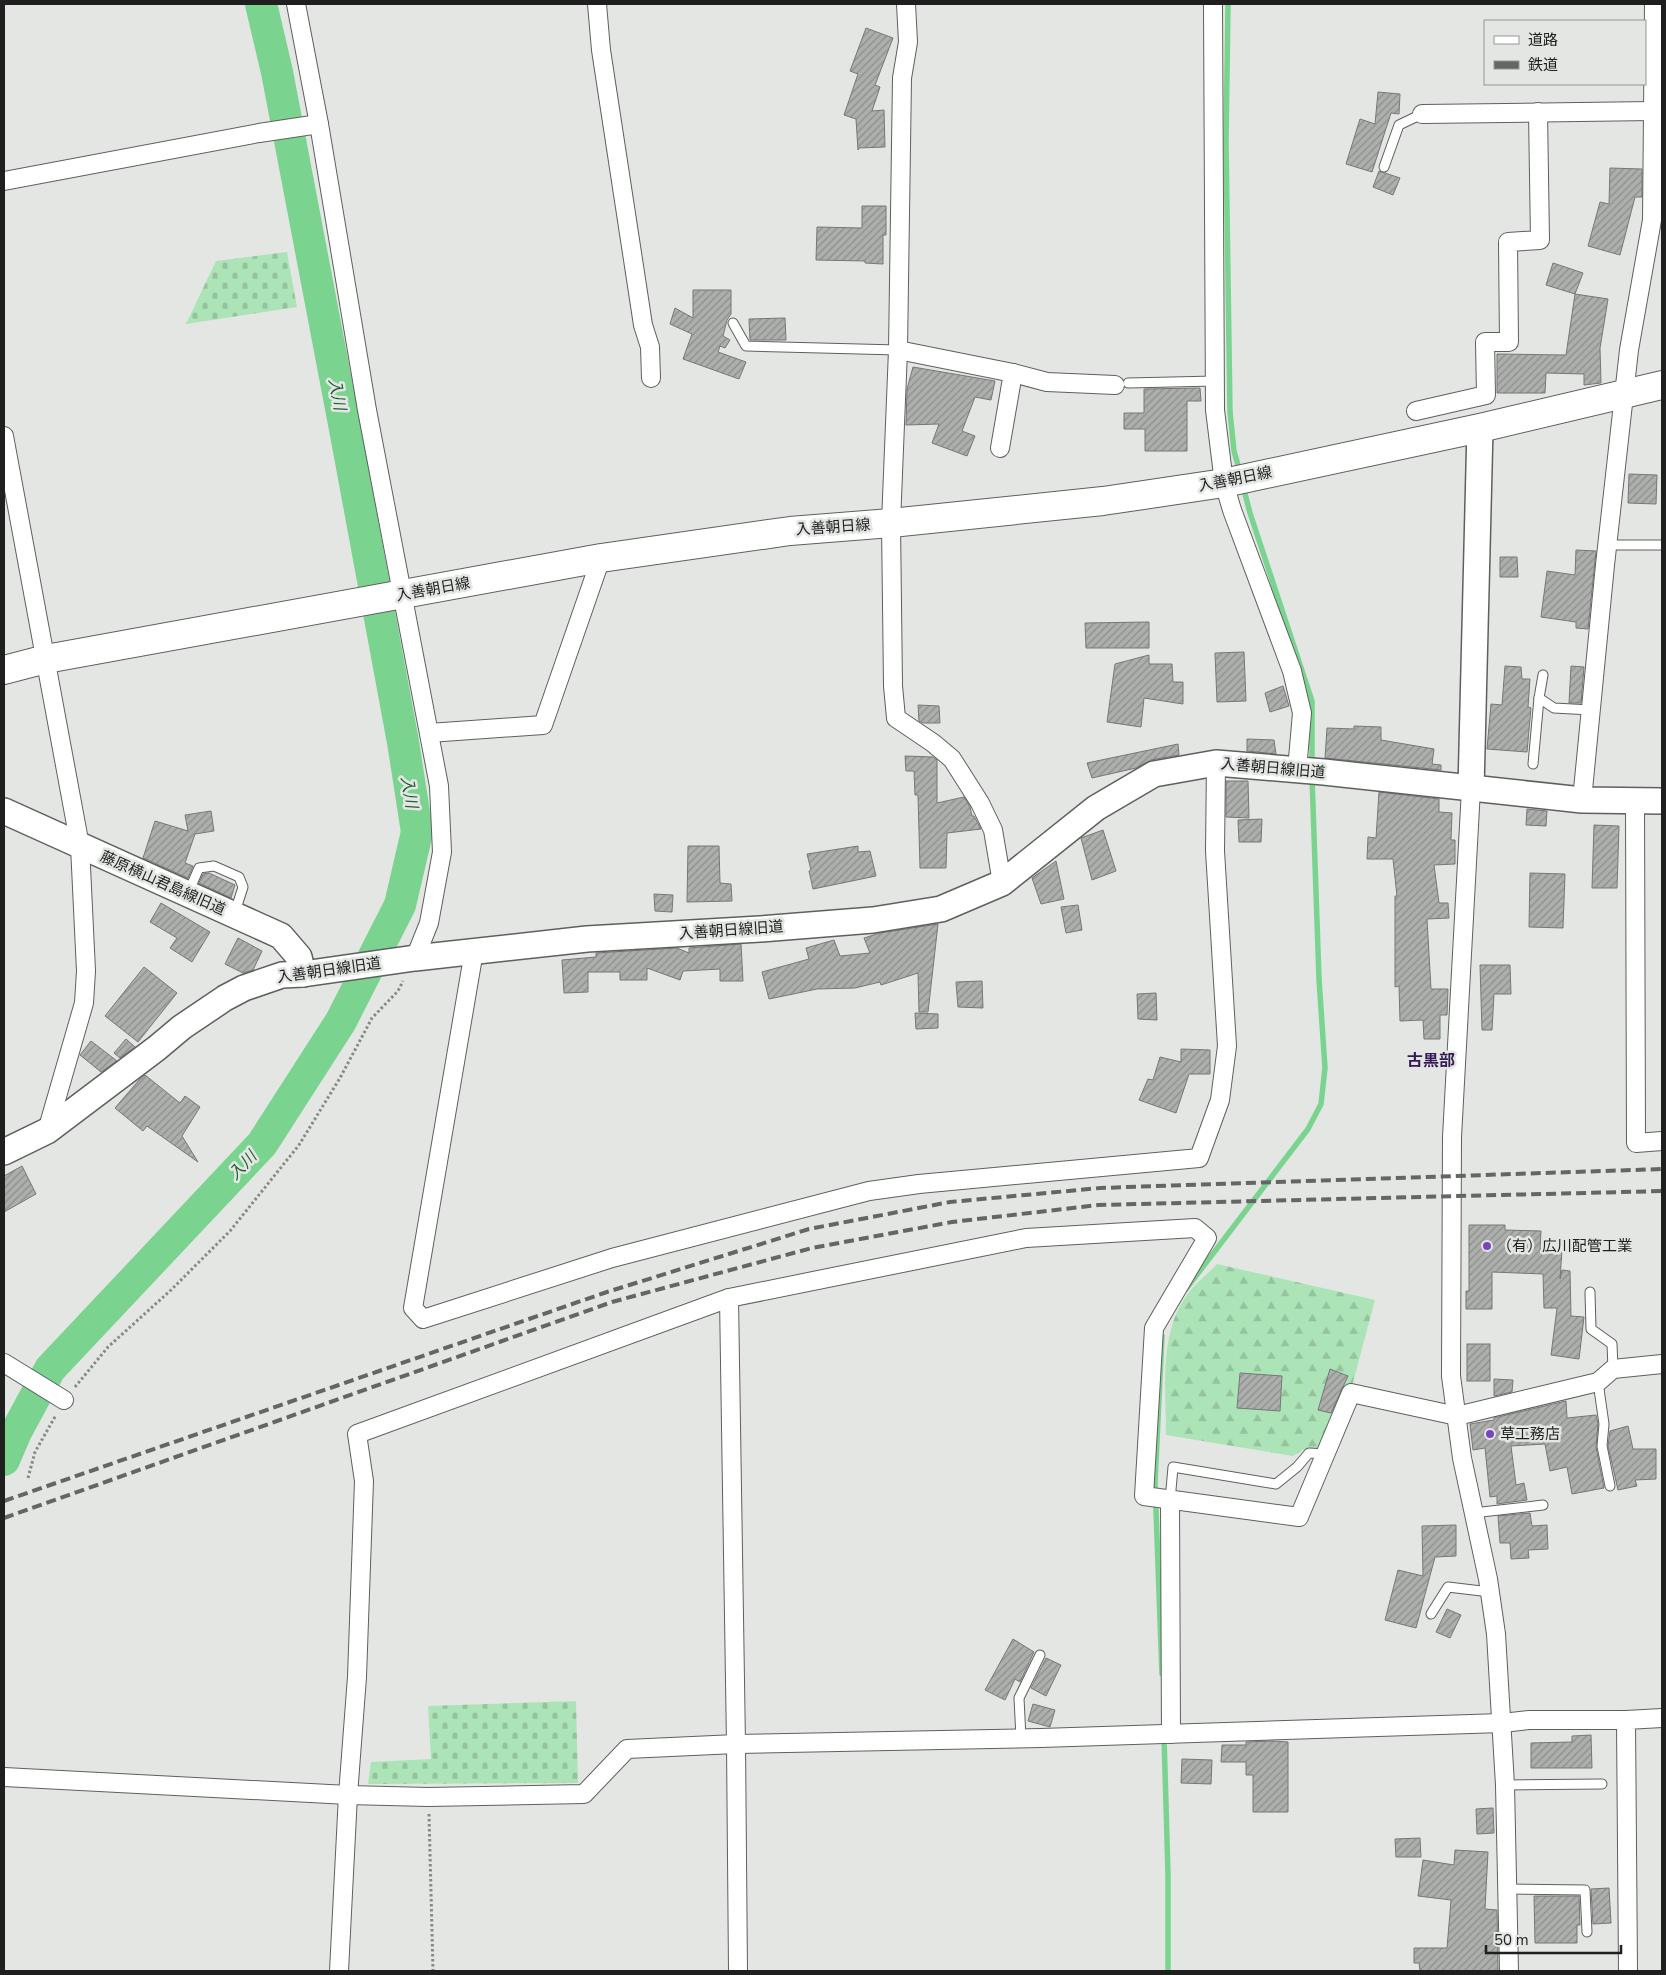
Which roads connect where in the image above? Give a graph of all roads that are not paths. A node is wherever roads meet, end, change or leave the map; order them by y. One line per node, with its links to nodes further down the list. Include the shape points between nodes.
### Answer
1 (296, 4): 9 (street)
2 (597, 4): 15 (street, via 643,325 650,347)
3 (906, 4): 13 (street, via 908,42 902,78)
4 (1213, 4): 16 (street)
5 (1654, 4): 6 (street)
6 (1653, 111): 7 (street); 19 (street, via 1652,220)
7 (1538, 112): 8 (street); 20 (street, via 1540,240 1508,242 1509,342 1485,342 1486,396)
8 (1422, 114): 10 (lane, via 1399,126)
9 (319, 124): 11 (street); 29 (street)
10 (1384, 167)
11 (4, 181)
12 (733, 323): 13 (lane, via 746,346)
13 (898, 350): 14 (street); 25 (street)
14 (1013, 373): 17 (street, via 1047,382); 23 (street)
15 (651, 378)
16 (1215, 381): 17 (lane); 24 (street, via 1215,410)
17 (1121, 384)
18 (1662, 385): 19 (main road, 入善朝日線)
19 (1624, 395): 21 (main road, 入善朝日線); 26 (street)
20 (1416, 411)
21 (1480, 428): 24 (main road, 入善朝日線); 39 (street)
22 (4, 436): 30 (street)
23 (1000, 448)
24 (1224, 483): 25 (main road, 入善朝日線, via 1103,502); 38 (street, via 1292,671 1302,713)
25 (891, 523): 28 (main road, 入善朝日線, via 790,531); 45 (street, via 896,718 952,759 993,830)
26 (1607, 544): 27 (lane); 34 (street)
27 (1662, 545)
28 (601, 558): 29 (main road, 入善朝日線); 35 (street, via 543,725)
29 (403, 595): 30 (main road, 入善朝日線); 35 (street)
30 (46, 660): 31 (main road, 入善朝日線); 44 (street)
31 (4, 670)
32 (1544, 675): 33 (lane)
33 (1539, 698): 34 (lane, via 1554,708); 37 (lane)
34 (1591, 710): 40 (street)
35 (429, 733): 49 (street, via 439,786 442,852 429,923)
36 (1216, 763): 38 (street, 入善朝日線旧道); 45 (street, 入善朝日線旧道, via 1154,774 1096,808); 48 (street, via 1215,851 1227,1046 1220,1100 1199,1158 869,1191 612,1258 423,1319 413,1308)
37 (1533, 764)
38 (1298, 770): 39 (street, 入善朝日線旧道)
39 (1471, 788): 40 (street, 入善朝日線旧道); 61 (street, via 1452,1137 1452,1376)
40 (1582, 800): 41 (street, 入善朝日線旧道)
41 (1634, 801): 42 (street, 入善朝日線旧道); 52 (street, via 1636,1143)
42 (1662, 802)
43 (4, 811): 44 (street, 藤原横山君島線旧道)
44 (80, 846): 46 (street, 藤原横山君島線旧道); 51 (street, via 86,970 84,1003)
45 (1002, 883): 48 (street, 入善朝日線旧道, via 941,908 873,920 587,939)
46 (188, 893): 47 (street, 藤原横山君島線旧道); 47 (lane, via 199,868 214,866 239,877 243,887)
47 (234, 914): 50 (street, 藤原横山君島線旧道, via 281,936 300,957)
48 (474, 951): 49 (street, 入善朝日線旧道)
49 (407, 959): 50 (street, 入善朝日線旧道)
50 (303, 974): 51 (street, 入善朝日線旧道, via 282,975 225,998 182,1027)
51 (47, 1131): 53 (street, 入善朝日線旧道)
52 (1662, 1142)
53 (4, 1152)
54 (1590, 1292): 58 (lane, via 1591,1329 1612,1344)
55 (728, 1298): 64 (street, via 1026,1238 1195,1228 1207,1238 1154,1328 1144,1496); 75 (street); 79 (street, via 357,1434 364,1481 357,1677)
56 (4, 1363): 60 (street)
57 (1662, 1364): 58 (street)
58 (1613, 1369): 59 (street)
59 (1598, 1382): 61 (street); 63 (lane, via 1604,1424 1602,1446)
60 (64, 1400)
61 (1456, 1416): 62 (street, via 1351,1393); 66 (street)
62 (1326, 1454): 64 (street, via 1299,1517); 64 (lane, via 1309,1453 1276,1484 1172,1466)
63 (1610, 1486)
64 (1170, 1501): 73 (street)
65 (1542, 1504): 66 (lane)
66 (1473, 1513): 67 (street)
67 (1490, 1592): 68 (lane, via 1448,1587); 72 (street)
68 (1431, 1614)
69 (1040, 1655): 74 (lane, via 1018,1698)
70 (1662, 1718): 71 (street)
71 (1626, 1720): 72 (street); 85 (street)
72 (1502, 1723): 73 (street); 78 (street)
73 (1171, 1734): 74 (street)
74 (1021, 1738): 75 (street)
75 (736, 1744): 79 (street, via 627,1749 584,1794); 83 (street)
76 (4, 1777): 79 (street)
77 (1602, 1784): 78 (lane)
78 (1505, 1785): 80 (street)
79 (348, 1795): 82 (street)
80 (1507, 1889): 81 (lane, via 1585,1890); 84 (street)
81 (1587, 1932)
82 (339, 1971)
83 (738, 1971)
84 (1508, 1971)
85 (1628, 1971)

